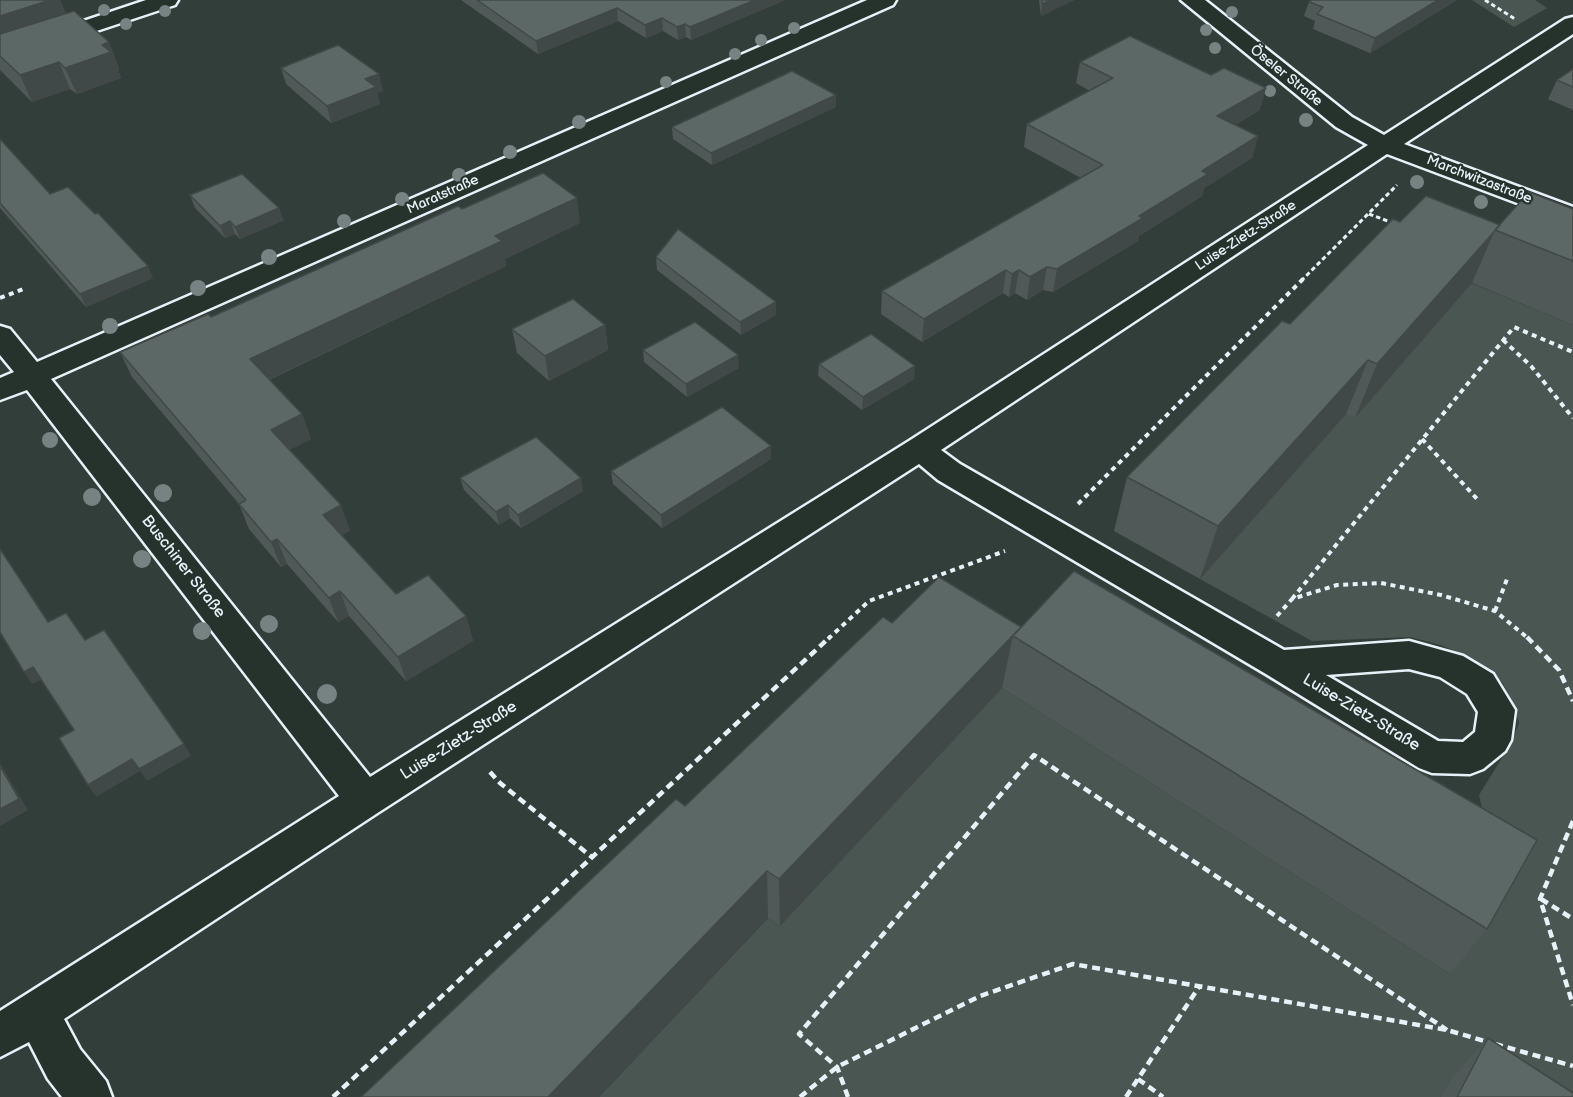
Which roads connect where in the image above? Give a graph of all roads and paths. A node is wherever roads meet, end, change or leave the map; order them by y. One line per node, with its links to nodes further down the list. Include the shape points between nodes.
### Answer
1 (167, 0): 5 (street)
2 (885, 0): 16 (street, Maratstraße)
3 (1192, 0): 6 (street, Öseler Straße, via 1344,122)
4 (1573, 24): 6 (street, Luise-Zietz-Straße)
5 (0, 56)
6 (1385, 144): 9 (street, Marchwitzastraße); 20 (street, Luise-Zietz-Straße)
7 (1401, 182): 8 (path)
8 (1369, 214): 10 (path); 22 (path)
9 (1573, 216)
10 (1398, 225)
11 (26, 288): 12 (path)
12 (0, 298)
13 (0, 335): 16 (street, Buschiner Straße)
14 (1503, 340): 15 (path, via 1514,327); 18 (path, via 1531,366); 19 (path)
15 (1573, 352)
16 (32, 375): 17 (street, Maratstraße); 28 (street, Buschiner Straße)
17 (0, 390)
18 (1573, 418)
19 (1422, 439): 21 (path); 24 (path)
20 (920, 449): 22 (street, Luise-Zietz-Straße, via 949,472); 27 (street, Luise-Zietz-Straße)
21 (1478, 500)
22 (1049, 532): 26 (street, Luise-Zietz-Straße); 30 (path, via 869,601)
23 (1507, 579): 25 (path)
24 (1292, 599)
25 (1495, 611)
26 (1279, 664): 26 (street, Luise-Zietz-Straße, via 1432,757 1470,758 1492,740 1497,710 1480,684 1450,666 1409,655)
27 (462, 740): 28 (street, Luise-Zietz-Straße); 30 (path, via 500,783)
28 (365, 800): 35 (street, Luise-Zietz-Straße)
29 (1573, 821): 31 (path)
30 (593, 858): 42 (path)
31 (1540, 899): 32 (path); 34 (path)
32 (1573, 920)
33 (1199, 987): 36 (path); 39 (path, via 1073,964 980,996); 40 (path)
34 (1573, 1005)
35 (37, 1012): 37 (street, Luise-Zietz-Straße); 41 (street, via 64,1064)
36 (1447, 1030): 38 (path); 39 (path, via 1034,756 799,1034)
37 (0, 1036)
38 (1573, 1066)
39 (837, 1067): 43 (path); 44 (path)
40 (1138, 1079): 45 (path); 46 (path)
41 (90, 1097)
42 (333, 1097)
43 (800, 1097)
44 (848, 1097)
45 (1126, 1097)
46 (1163, 1097)

